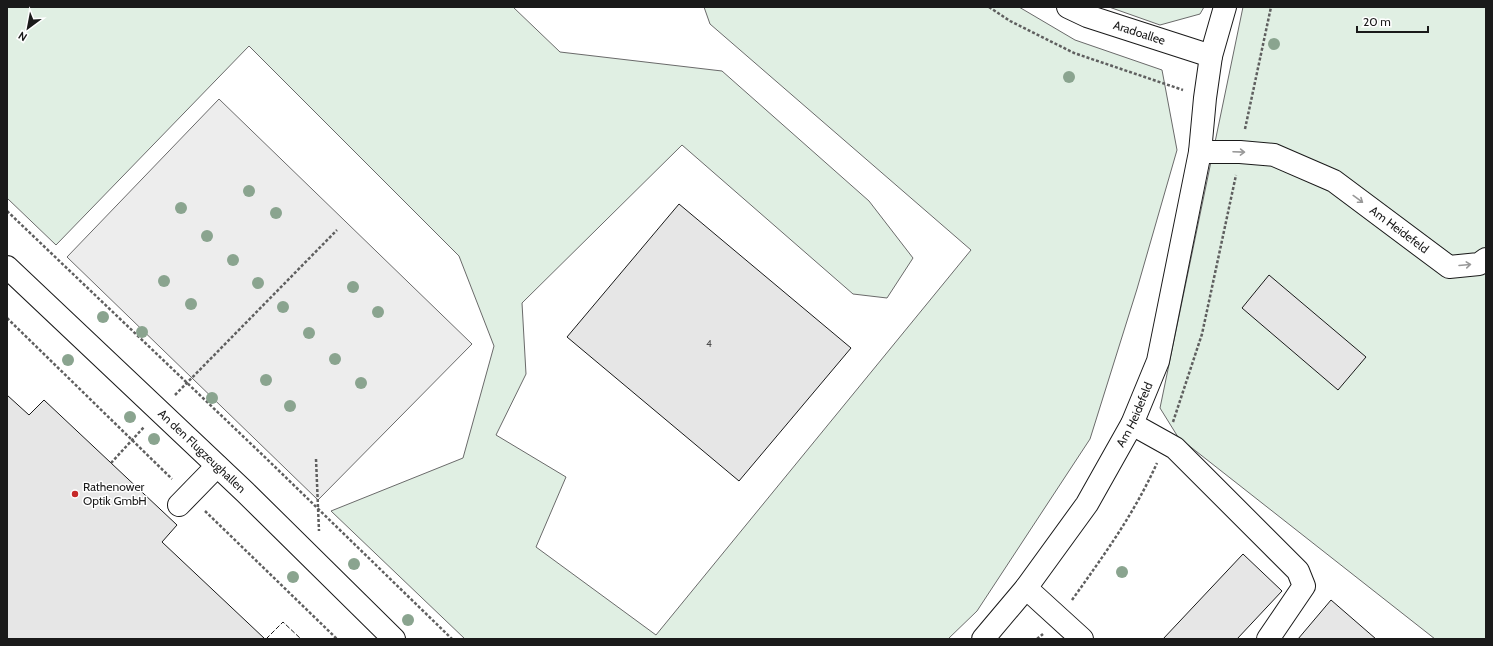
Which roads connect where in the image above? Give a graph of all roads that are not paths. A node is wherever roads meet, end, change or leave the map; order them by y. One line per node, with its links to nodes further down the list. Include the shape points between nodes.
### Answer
1 (1068, 7): 3 (street, Aradoallee, via 1087,16)
2 (1225, 7): 3 (street, Am Heidefeld)
3 (1211, 56): 4 (street, Am Heidefeld)
4 (1200, 152): 5 (street, Am Heidefeld, one-way to 5, via 1274,155 1334,181 1449,267 1480,264); 7 (street, Am Heidefeld, via 1158,361)
5 (1486, 259)
6 (7, 267): 8 (street, An den Flugzeughallen)
7 (1132, 424): 10 (street, Am Heidefeld, via 1087,504); 14 (street, via 1175,448 1298,571 1304,586)
8 (217, 466): 9 (street); 11 (street, An den Flugzeughallen)
9 (179, 505)
10 (1026, 588): 12 (street, Am Heidefeld); 13 (street)
11 (394, 639)
12 (983, 639)
13 (1082, 639)
14 (1268, 639)

